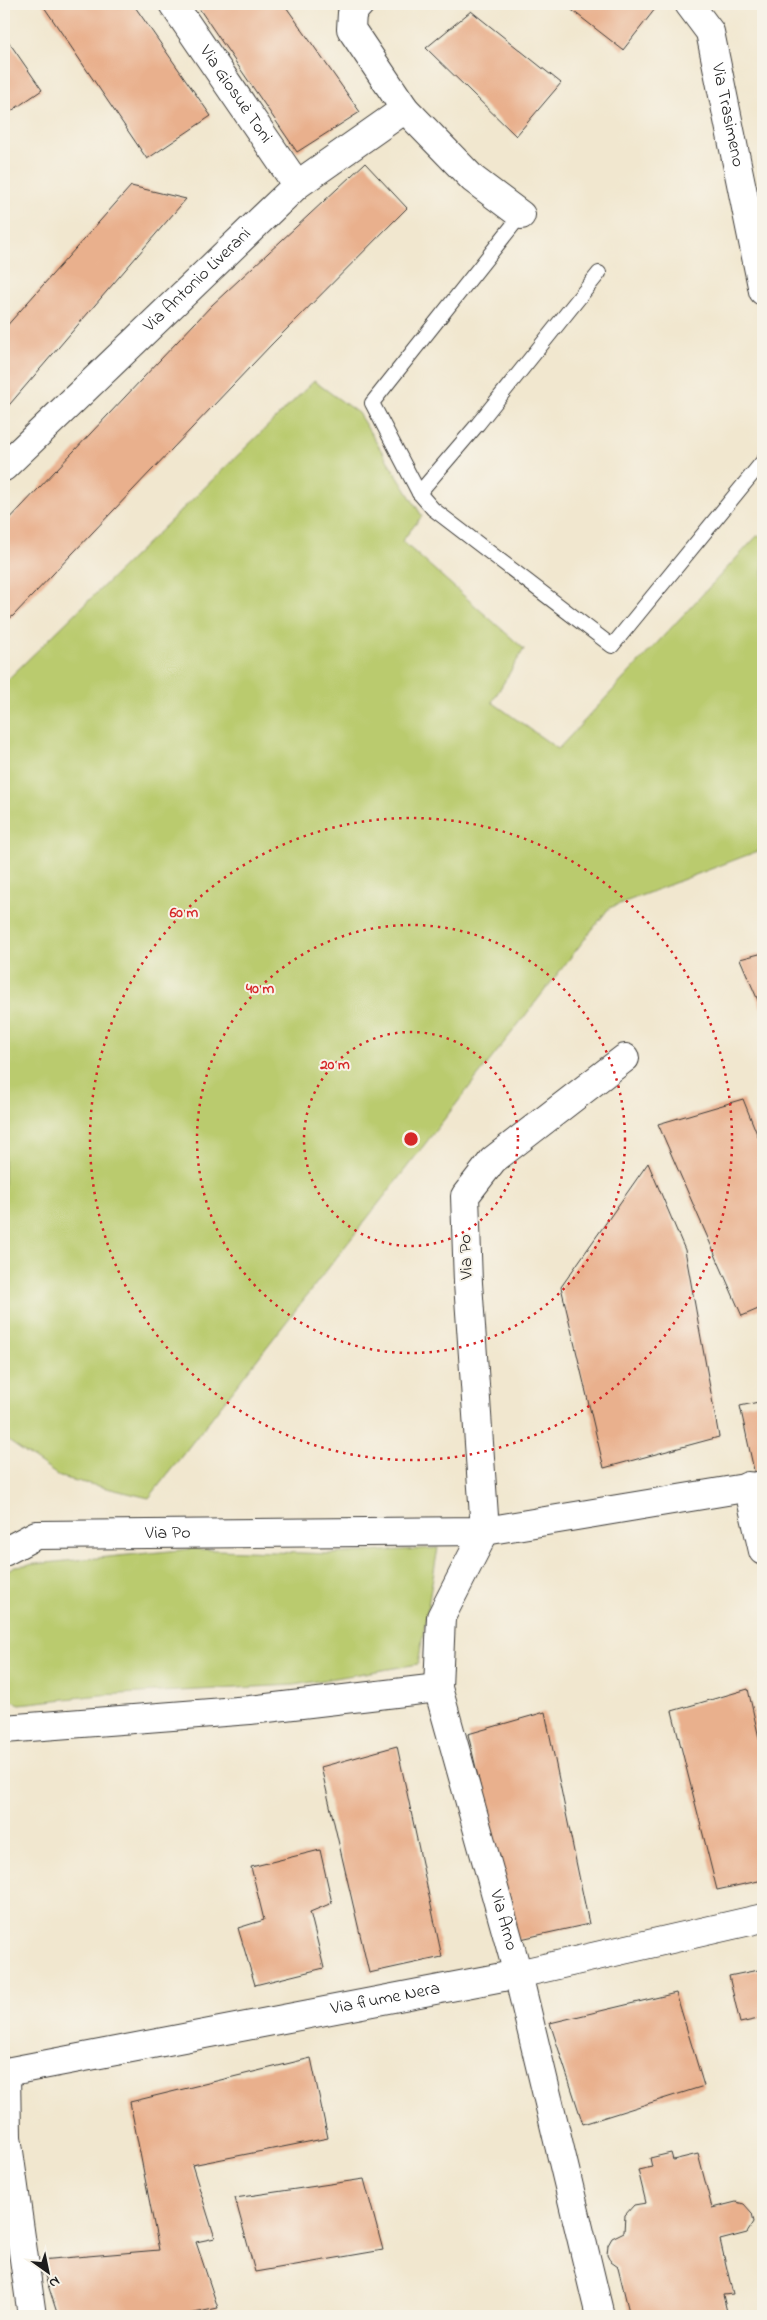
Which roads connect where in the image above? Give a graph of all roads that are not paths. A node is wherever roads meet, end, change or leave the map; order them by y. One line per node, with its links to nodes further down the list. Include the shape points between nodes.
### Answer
1 (173, 4): 5 (street, Via Giosuè Toni)
2 (360, 4): 4 (street, via 352,13 352,29)
3 (689, 4): 8 (street, Via Trasimeno, via 710,32)
4 (405, 109): 5 (street, Via Antonio Liverani); 6 (street, via 473,179)
5 (297, 185): 10 (street, Via Antonio Liverani)
6 (521, 215): 11 (lane, via 372,403)
7 (599, 273): 11 (lane)
8 (763, 291)
9 (763, 461): 11 (lane, via 612,646 434,509)
10 (4, 467)
11 (419, 494)
12 (625, 1058): 14 (street, Via Po, via 493,1160 465,1196)
13 (756, 1486): 14 (street, Via Po); 15 (street)
14 (485, 1531): 16 (street, Via Po, via 36,1535); 17 (street, Via Arno, via 441,1617)
15 (763, 1551)
16 (4, 1552)
17 (438, 1688): 18 (street, via 250,1710); 20 (street, Via Arno)
18 (4, 1728)
19 (763, 1918): 20 (street, Via fiume Nera)
20 (518, 1974): 21 (street, Via fiume Nera, via 6,2072 7,2137); 22 (street, Via Arno)
21 (32, 2316)
22 (600, 2316)

